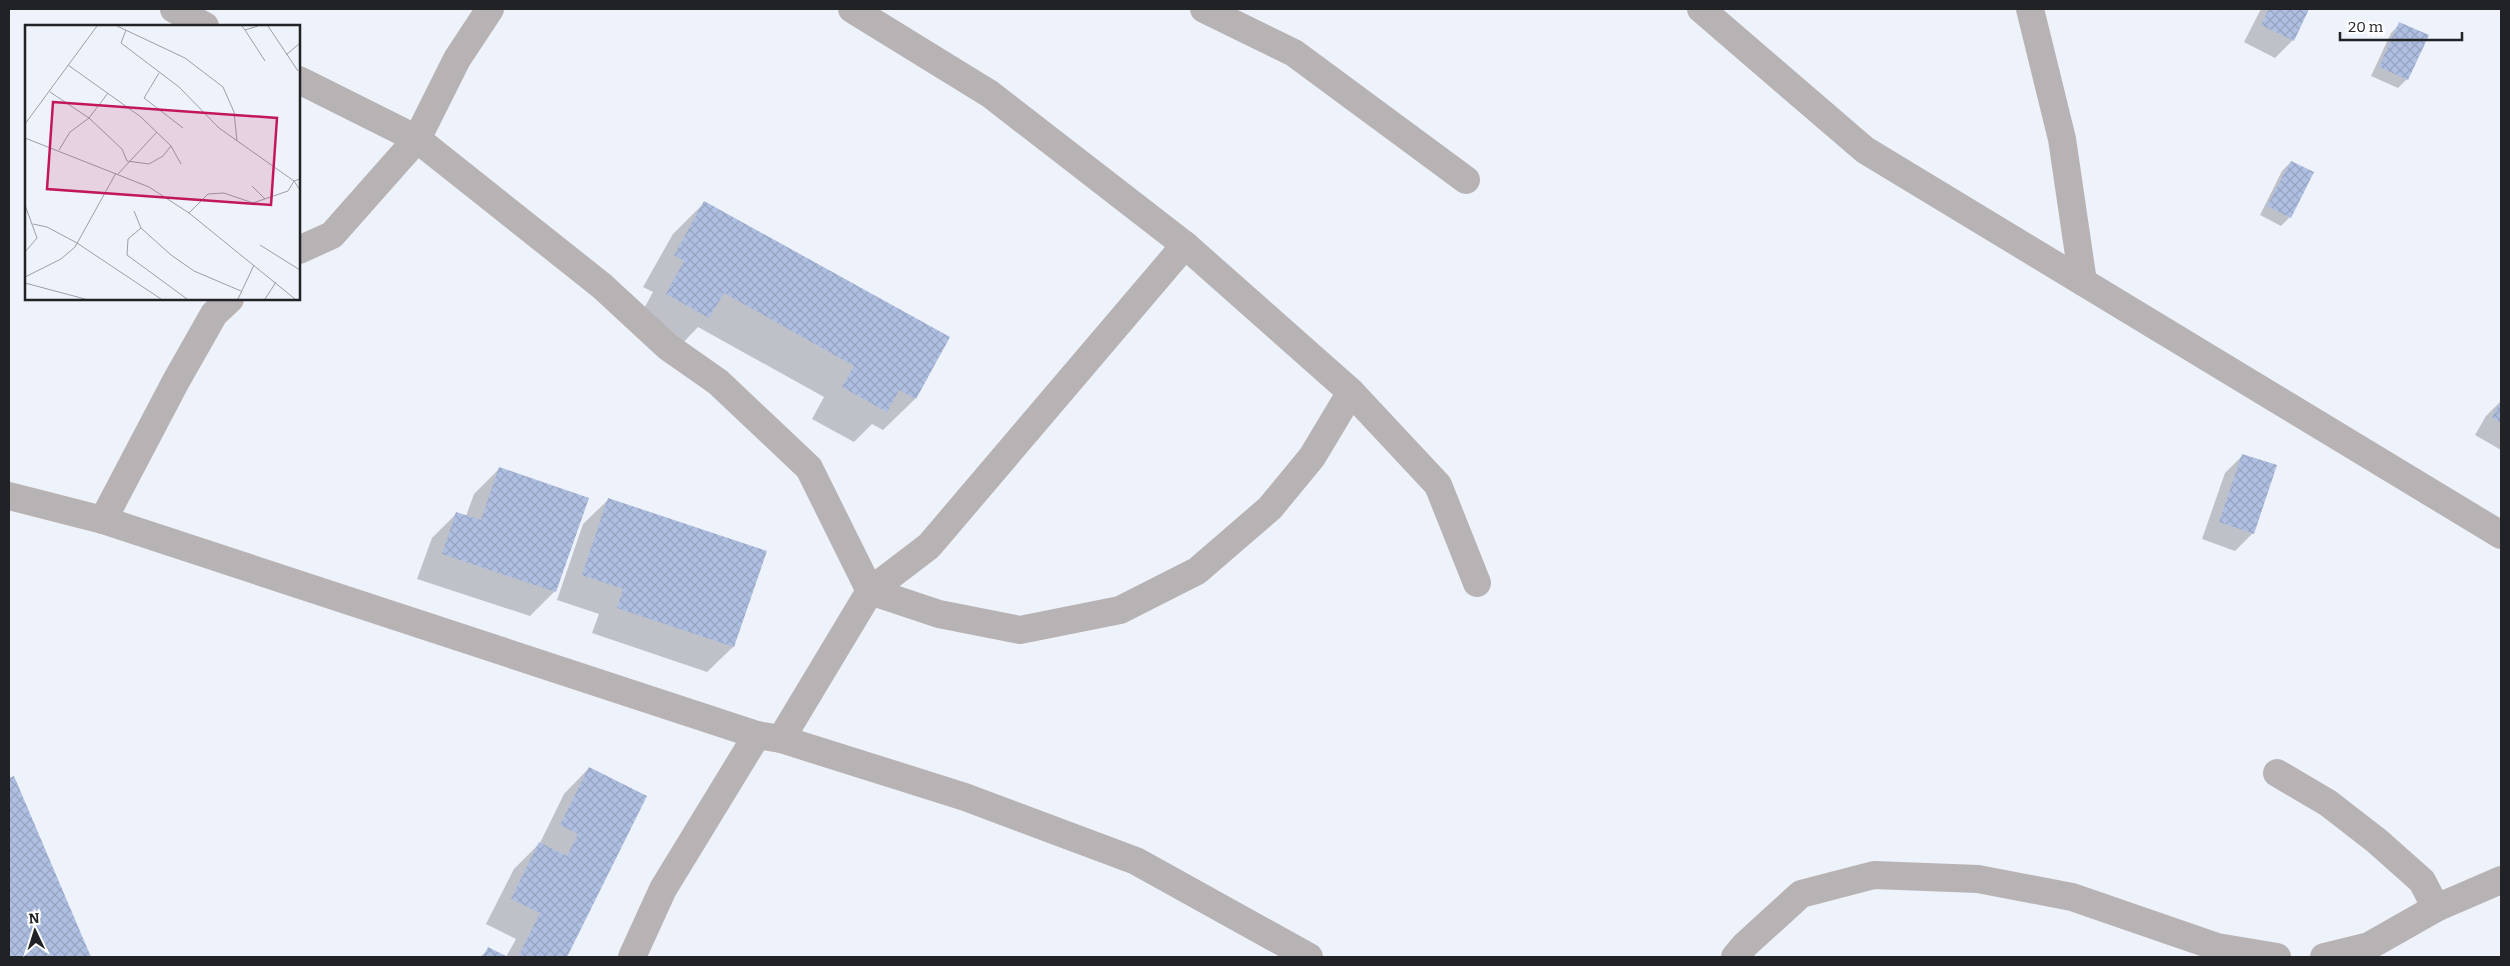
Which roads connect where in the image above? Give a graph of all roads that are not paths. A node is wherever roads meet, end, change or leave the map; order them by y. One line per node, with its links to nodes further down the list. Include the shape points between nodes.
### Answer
1 (174, 9): 7 (street)
2 (490, 9): 9 (street, via 457,59)
3 (852, 9): 11 (street, via 990,94)
4 (1204, 9): 10 (street, via 1294,54)
5 (1701, 9): 13 (street, via 1866,150)
6 (2030, 9): 13 (street, via 2062,139)
7 (203, 25)
8 (300, 80): 9 (street)
9 (417, 139): 12 (street, via 332,235); 20 (street, via 602,286 668,347 718,382 809,468)
10 (1466, 180)
11 (1185, 245): 15 (street); 20 (street, via 929,546)
12 (300, 250)
13 (2083, 282): 18 (street)
14 (229, 300): 17 (street, via 214,314 176,380)
15 (1351, 392): 19 (street, via 1438,485); 20 (street, via 1312,457 1270,508 1197,571 1120,610 1020,630 939,614)
16 (9, 496): 17 (street)
17 (103, 520): 21 (street)
18 (2501, 535)
19 (1477, 582)
20 (870, 591): 21 (street)
21 (769, 737): 25 (street, via 663,889); 26 (street, via 965,797 1136,861)
22 (2277, 773): 24 (street, via 2328,803 2377,841 2422,882)
23 (2501, 880): 24 (street)
24 (2436, 908): 29 (street, via 2369,946)
25 (632, 957)
26 (1309, 957)
27 (1735, 957): 28 (street, via 1801,894 1874,875 1978,879 2072,897 2217,948)
28 (2277, 957)
29 (2324, 957)

